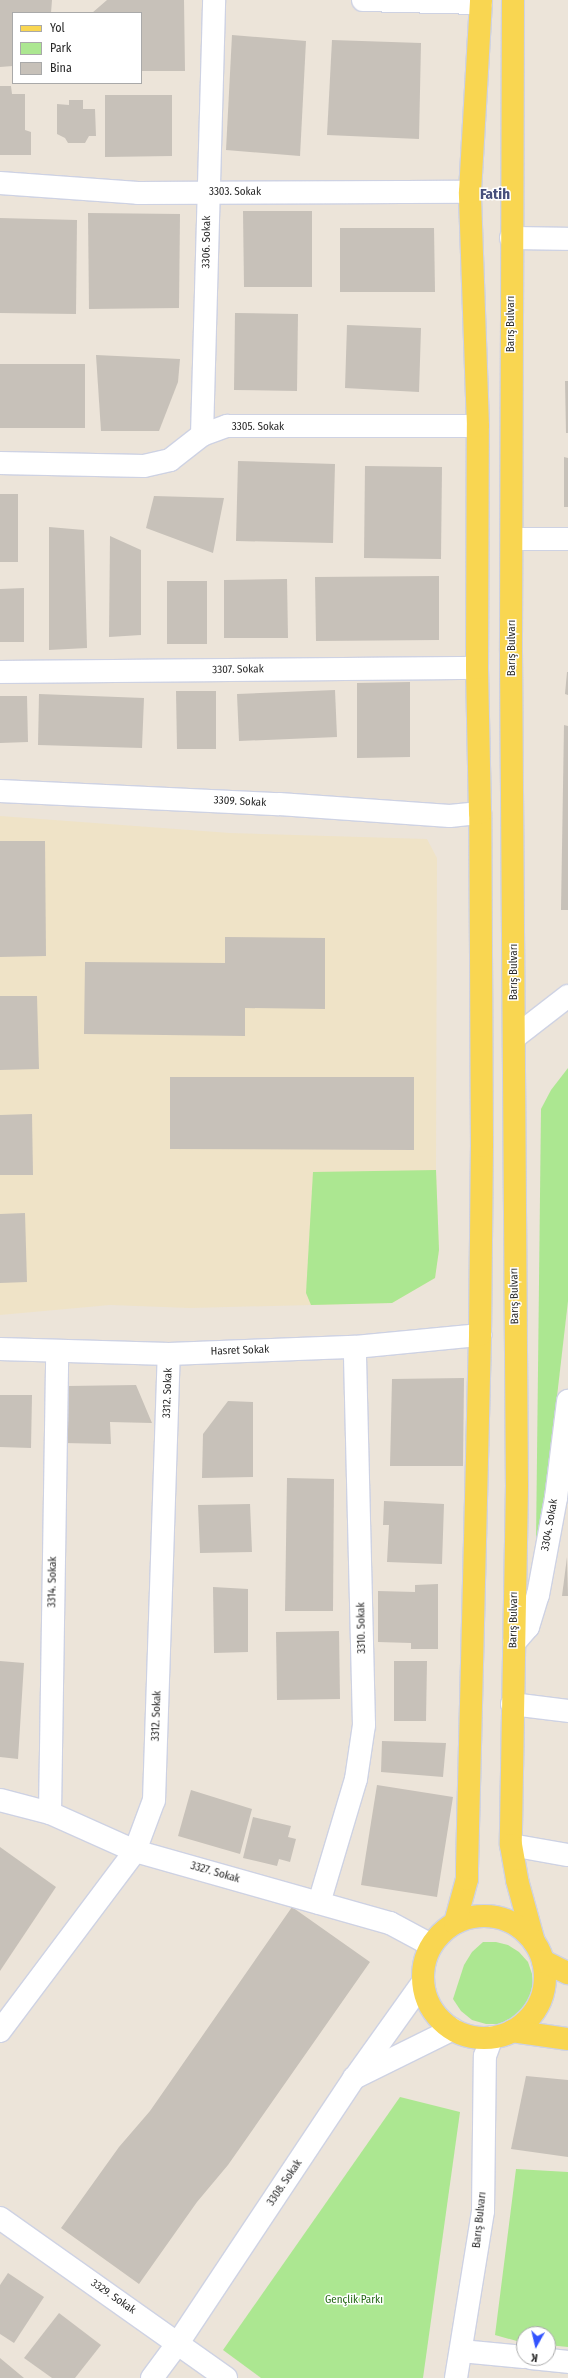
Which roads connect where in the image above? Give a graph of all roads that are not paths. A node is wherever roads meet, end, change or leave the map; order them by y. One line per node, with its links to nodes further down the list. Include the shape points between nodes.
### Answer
1 (214, 0): 6 (street, 3306. Sokak)
2 (363, 0): 4 (street)
3 (513, 0): 8 (main road, Barış Bulvarı)
4 (481, 1): 7 (main road)
5 (0, 184): 6 (street, 3303. Sokak, via 138,193)
6 (208, 192): 7 (street, 3303. Sokak); 11 (street, 3306. Sokak)
7 (470, 192): 10 (main road)
8 (511, 238): 9 (street); 13 (main road, Barış Bulvarı)
9 (568, 239)
10 (478, 426): 11 (street, 3305. Sokak, via 227,426); 15 (main road)
11 (202, 435): 12 (street, 3305. Sokak, via 170,460 144,466)
12 (0, 463)
13 (512, 539): 14 (street); 20 (main road, Barış Bulvarı)
14 (568, 539)
15 (477, 668): 16 (street, 3307. Sokak); 18 (main road)
16 (0, 672)
17 (0, 791): 18 (street, 3309. Sokak, via 279,804 450,816)
18 (480, 813): 21 (main road)
19 (568, 996): 20 (street)
20 (515, 1037): 28 (main road, Barış Bulvarı, via 513,1150 517,1485)
21 (480, 1334): 22 (street, Hasret Sokak); 37 (main road, via 467,1874)
22 (355, 1347): 25 (street, Hasret Sokak); 36 (street, 3310. Sokak, via 364,1725 356,1779)
23 (0, 1349): 24 (street, Hasret Sokak)
24 (57, 1352): 25 (street, Hasret Sokak); 32 (street, 3314. Sokak)
25 (169, 1354): 34 (street, 3312. Sokak, via 154,1800)
26 (568, 1401): 27 (street, 3304. Sokak)
27 (562, 1498): 28 (street, 3304. Sokak, via 528,1627)
28 (514, 1643): 29 (main road, Barış Bulvarı)
29 (512, 1704): 30 (street); 33 (main road, Barış Bulvarı)
30 (568, 1711)
31 (0, 1800): 32 (street, 3327. Sokak)
32 (50, 1813): 34 (street, 3327. Sokak)
33 (511, 1845): 35 (street); 39 (main road, Barış Bulvarı, via 517,1880)
34 (135, 1851): 36 (street, 3327. Sokak); 43 (street, 3312. Sokak)
35 (568, 1855)
36 (319, 1903): 38 (street, 3327. Sokak, via 390,1924)
37 (456, 1923): 38 (main road, via 442,1932); 39 (main road, via 472,1917 490,1916 507,1920 517,1926)
38 (431, 1945): 41 (main road, via 424,1963)
39 (539, 1951): 40 (main road); 44 (main road, via 545,1982 540,2002 528,2019)
40 (568, 1973)
41 (423, 1982): 42 (main road, via 428,2001 438,2017); 46 (street, 3308. Sokak)
42 (453, 2030): 44 (main road, via 472,2037); 46 (street)
43 (0, 2031)
44 (502, 2034): 45 (main road); 49 (street, Barış Bulvarı, via 485,2056 483,2211)
45 (568, 2039)
46 (354, 2078): 48 (street, 3308. Sokak)
47 (0, 2218): 48 (street, 3329. Sokak)
48 (178, 2343): 53 (street, 3308. Sokak); 54 (street, 3329. Sokak)
49 (461, 2351): 50 (street); 55 (street, Barış Bulvarı)
50 (516, 2356)
51 (556, 2361): 52 (street)
52 (568, 2362)
53 (152, 2378)
54 (226, 2378)
55 (456, 2378)

